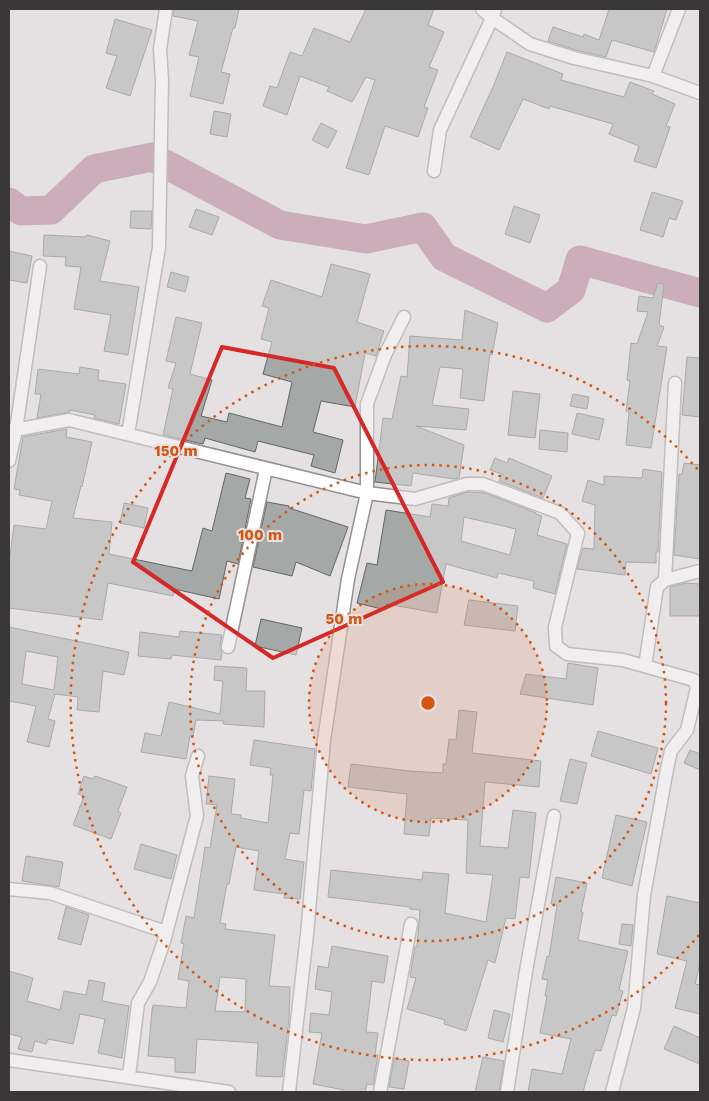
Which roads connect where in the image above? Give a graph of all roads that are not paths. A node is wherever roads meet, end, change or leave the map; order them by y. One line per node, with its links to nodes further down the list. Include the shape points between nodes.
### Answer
1 (166, 9): 12 (street, via 160,49 162,131 158,247)
2 (482, 9): 4 (street)
3 (679, 9): 5 (street)
4 (494, 14): 5 (street, via 530,44); 7 (street, via 440,130)
5 (653, 76): 6 (street)
6 (700, 93)
7 (434, 171)
8 (40, 266): 11 (street)
9 (404, 317): 15 (street, via 385,355 367,404)
10 (675, 383): 17 (street)
11 (12, 431): 12 (street, via 69,420); 13 (street)
12 (128, 434): 14 (street)
13 (9, 461)
14 (266, 469): 15 (street); 18 (street)
15 (367, 493): 19 (street, via 415,500 467,484 483,484 560,513 578,533 555,627 556,646 567,654 623,660); 28 (street, via 348,579 324,740)
16 (700, 571): 17 (street)
17 (665, 580): 19 (street, via 656,587)
18 (228, 647)
19 (645, 666): 31 (street, via 694,680 697,688 687,730 672,751 667,769 644,895 634,1008)
20 (198, 756): 24 (street, via 192,776 197,816)
21 (554, 816): 30 (street)
22 (9, 889): 24 (street, via 50,893)
23 (411, 924): 29 (street)
24 (166, 932): 26 (street, via 150,982 138,1003)
25 (9, 1060): 26 (street)
26 (129, 1076): 27 (street)
27 (229, 1092)
28 (289, 1092)
29 (380, 1092)
30 (508, 1092)
31 (612, 1092)

